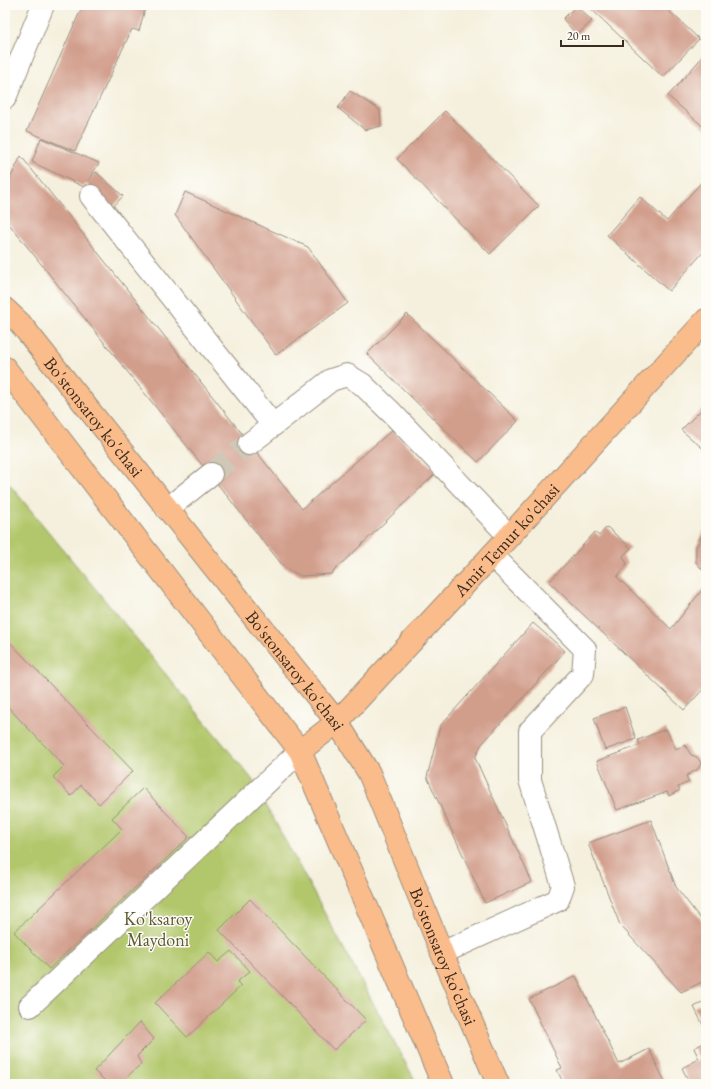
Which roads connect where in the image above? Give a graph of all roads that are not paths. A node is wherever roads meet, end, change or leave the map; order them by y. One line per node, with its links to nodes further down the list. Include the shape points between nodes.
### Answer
1 (43, 5): 2 (street)
2 (5, 98)
3 (91, 196): 7 (street)
4 (5, 309): 10 (main road, Bo'stonsaroy ko'chasi, via 20,323)
5 (706, 320): 11 (main road, Amir Temur ko'chasi)
6 (5, 368): 14 (main road)
7 (273, 425): 8 (street); 11 (street, via 331,380 347,375 362,384 392,413)
8 (249, 444)
9 (211, 474): 10 (street)
10 (167, 509): 13 (main road, Bo'stonsaroy ko'chasi)
11 (509, 536): 12 (main road, Amir Temur ko'chasi)
12 (492, 555): 13 (main road, Amir Temur ko'chasi); 15 (street, via 584,649 583,674 530,730 530,780 563,886 558,900)
13 (337, 722): 14 (main road, Amir Temur ko'chasi); 15 (main road, Bo'stonsaroy ko'chasi, via 369,773)
14 (300, 752): 16 (street); 17 (main road)
15 (442, 953): 18 (main road, Bo'stonsaroy ko'chasi)
16 (30, 1006)
17 (443, 1084)
18 (498, 1084)

